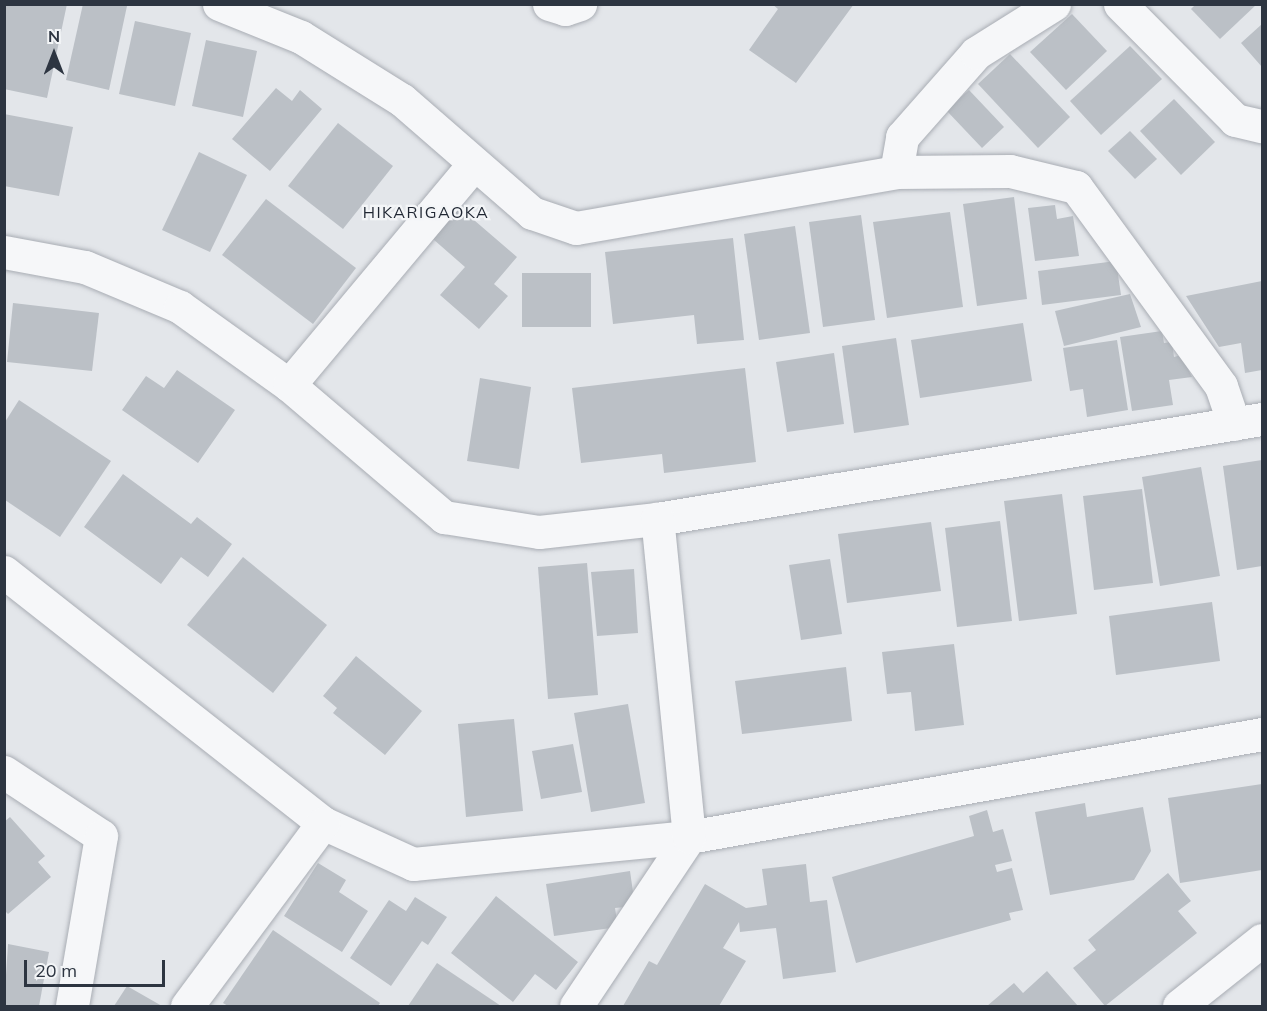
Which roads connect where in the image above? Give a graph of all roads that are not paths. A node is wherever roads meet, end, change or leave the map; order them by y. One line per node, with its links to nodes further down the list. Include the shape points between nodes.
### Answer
1 (219, 4): 7 (street, via 301,37 402,100)
2 (549, 4): 3 (street, via 565,9)
3 (580, 4)
4 (1054, 4): 8 (street, via 976,53 902,137)
5 (1120, 4): 6 (street, via 1235,120)
6 (1263, 126)
7 (473, 165): 8 (street, via 532,213 576,228); 10 (street)
8 (896, 172): 11 (street, via 1010,171 1076,187)
9 (4, 252): 10 (street, via 85,267 180,308)
10 (289, 385): 12 (street, via 444,517 539,532)
11 (1248, 422): 12 (street)
12 (657, 519): 17 (street)
13 (4, 572): 16 (street)
14 (1263, 734): 17 (street)
15 (4, 772): 19 (street, via 101,836)
16 (323, 823): 17 (street, via 413,864); 20 (street)
17 (689, 837): 21 (street)
18 (1263, 940): 22 (street)
19 (72, 1006)
20 (187, 1006)
21 (576, 1006)
22 (1179, 1006)

